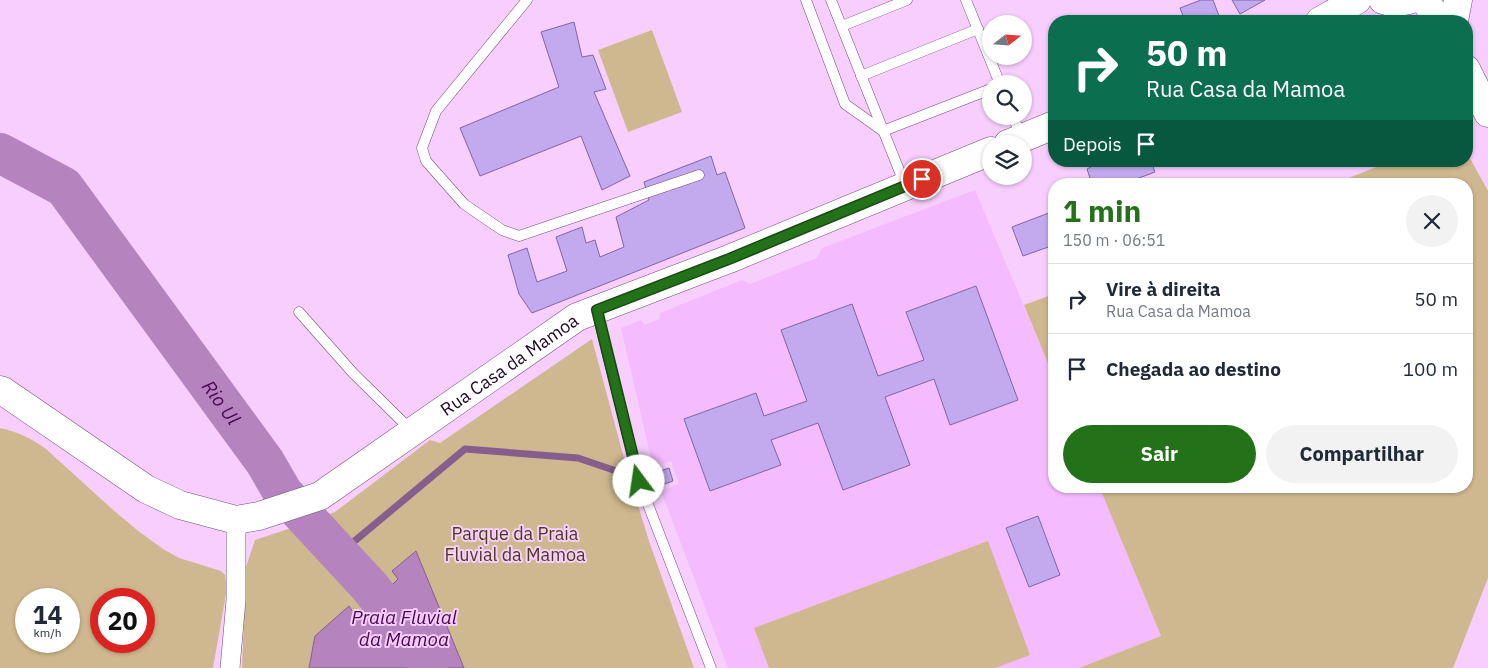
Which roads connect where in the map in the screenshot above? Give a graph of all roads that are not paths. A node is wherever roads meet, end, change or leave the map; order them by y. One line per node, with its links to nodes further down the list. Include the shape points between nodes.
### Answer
1 (527, 0): 25 (lane, via 436,111 422,148 426,161 464,204 502,230 519,236)
2 (806, 0): 22 (lane, via 845,104)
3 (831, 0): 14 (lane)
4 (907, 0): 14 (lane)
5 (966, 0): 15 (lane)
6 (1357, 0): 11 (street)
7 (1383, 0): 8 (street, via 1394,3)
8 (1409, 0)
9 (1424, 0): 12 (street)
10 (1458, 0): 13 (street)
11 (1331, 15)
12 (1435, 15)
13 (1455, 15)
14 (842, 26): 17 (lane)
15 (978, 29): 16 (lane); 17 (lane)
16 (996, 75)
17 (862, 76): 22 (lane)
18 (1473, 83): 20 (street)
19 (982, 92): 22 (lane)
20 (1488, 113)
21 (1048, 126): 23 (street)
22 (883, 131): 26 (lane)
23 (1014, 133)
24 (982, 155): 26 (street, Rua Casa da Mamoa)
25 (698, 175)
26 (905, 186): 27 (street, Rua Casa da Mamoa)
27 (597, 310): 30 (street, Rua Casa da Mamoa, via 577,317); 33 (lane, via 639,481)
28 (299, 312): 30 (lane, via 353,373)
29 (0, 390): 31 (street, via 146,489 180,505)
30 (413, 432): 31 (street, Rua Casa da Mamoa, via 320,496)
31 (248, 518): 32 (street)
32 (230, 668)
33 (711, 668)

